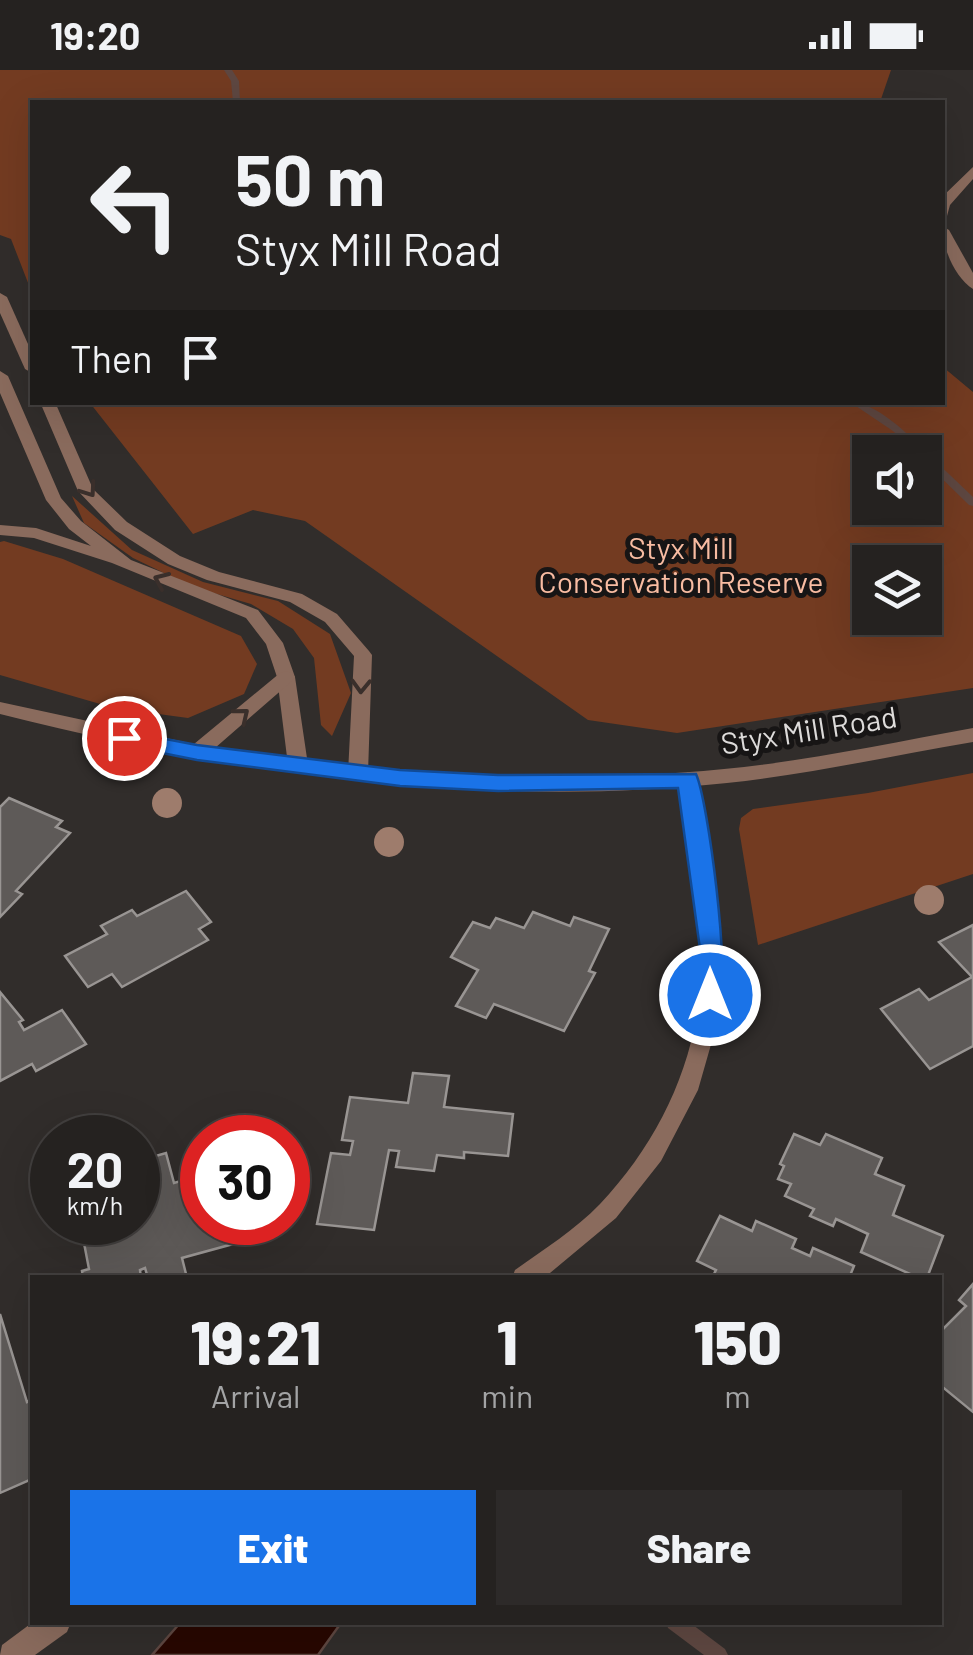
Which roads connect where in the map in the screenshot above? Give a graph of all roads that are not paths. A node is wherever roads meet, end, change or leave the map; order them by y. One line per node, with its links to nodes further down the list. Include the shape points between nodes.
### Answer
1 (973, 171): 2 (street)
2 (945, 202)
3 (945, 235): 4 (street)
4 (973, 284)
5 (0, 297): 6 (street)
6 (30, 367)
7 (30, 373): 8 (street)
8 (1, 380): 11 (street, via 54,500 75,526)
9 (48, 405): 17 (street, one-way to 17, via 86,491 121,526 174,560 296,598 332,618 363,655)
10 (0, 530): 11 (street, via 36,532)
11 (125, 564): 12 (street, one-way to 11, via 274,643 252,614)
12 (286, 677): 15 (street, one-way to 12); 16 (street)
13 (0, 708): 15 (street, Styx Mill Road)
14 (973, 734): 18 (street, Styx Mill Road)
15 (197, 752): 16 (street, Styx Mill Road)
16 (298, 765): 17 (street, Styx Mill Road)
17 (358, 774): 18 (street, Styx Mill Road, via 498,783)
18 (688, 780): 19 (street, via 712,949 700,1053 684,1101 641,1171 606,1212)
19 (528, 1275)
20 (53, 1625): 21 (street)
21 (12, 1655)

